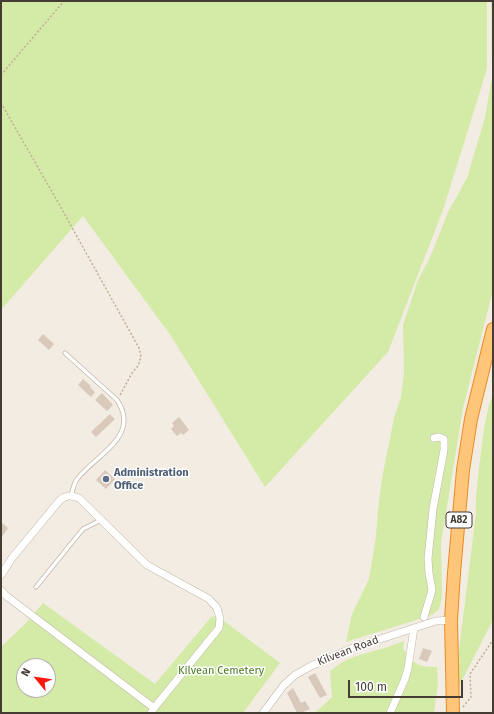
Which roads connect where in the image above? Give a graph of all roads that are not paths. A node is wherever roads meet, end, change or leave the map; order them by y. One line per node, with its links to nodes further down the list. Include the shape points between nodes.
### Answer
1 (493, 329): 10 (highway, A82, via 471,419 463,470)
2 (65, 353): 4 (lane, via 117,400 124,421 123,431 117,440 77,479)
3 (434, 438): 9 (street, via 444,439 444,450 436,489 428,559 432,590)
4 (71, 495): 5 (street, via 79,498); 6 (street, via 60,500)
5 (101, 520): 7 (lane, via 82,529); 12 (street, via 147,565 208,599 217,608 220,618 219,628)
6 (1, 575)
7 (36, 587)
8 (1, 590): 12 (street)
9 (424, 617)
10 (452, 620): 11 (street, Kilvean Road, via 436,621); 15 (highway, A82)
11 (414, 628): 13 (street, Kilvean Road, via 353,648 295,675); 14 (street, via 405,679)
12 (153, 710)
13 (263, 713)
14 (390, 713)
15 (453, 713)

